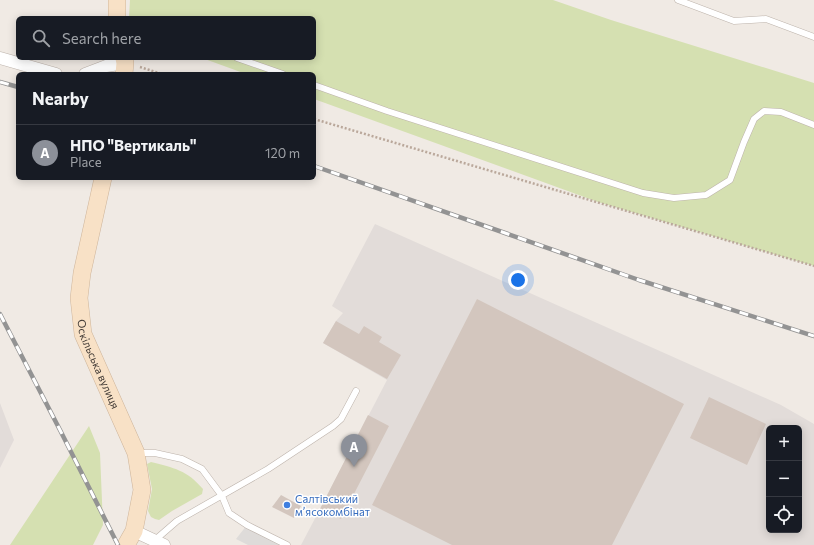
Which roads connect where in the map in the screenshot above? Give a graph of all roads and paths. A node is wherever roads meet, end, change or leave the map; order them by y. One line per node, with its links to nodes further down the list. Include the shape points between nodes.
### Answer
1 (678, 0): 2 (lane, via 734,21 766,19)
2 (814, 37)
3 (0, 58): 6 (street)
4 (243, 60): 9 (lane)
5 (124, 65): 7 (street, via 106,66); 8 (path)
6 (49, 72)
7 (90, 72)
8 (154, 72)
9 (277, 72)
10 (316, 86): 12 (lane, via 643,193 674,198 706,195 730,180 754,119 764,111 781,112)
11 (316, 120): 14 (path)
12 (814, 124)
13 (103, 180): 16 (main road, Оскільська вулиця, via 82,273 79,298 83,334)
14 (814, 266)
15 (356, 390): 17 (lane, via 341,419 333,426 268,470)
16 (136, 453): 17 (lane, via 155,453 182,459 202,470); 18 (main road, Оскільська вулиця, via 142,490)
17 (222, 496): 19 (lane, via 177,521); 20 (lane, via 229,513)
18 (130, 538): 19 (street)
19 (159, 543)
20 (287, 545)

